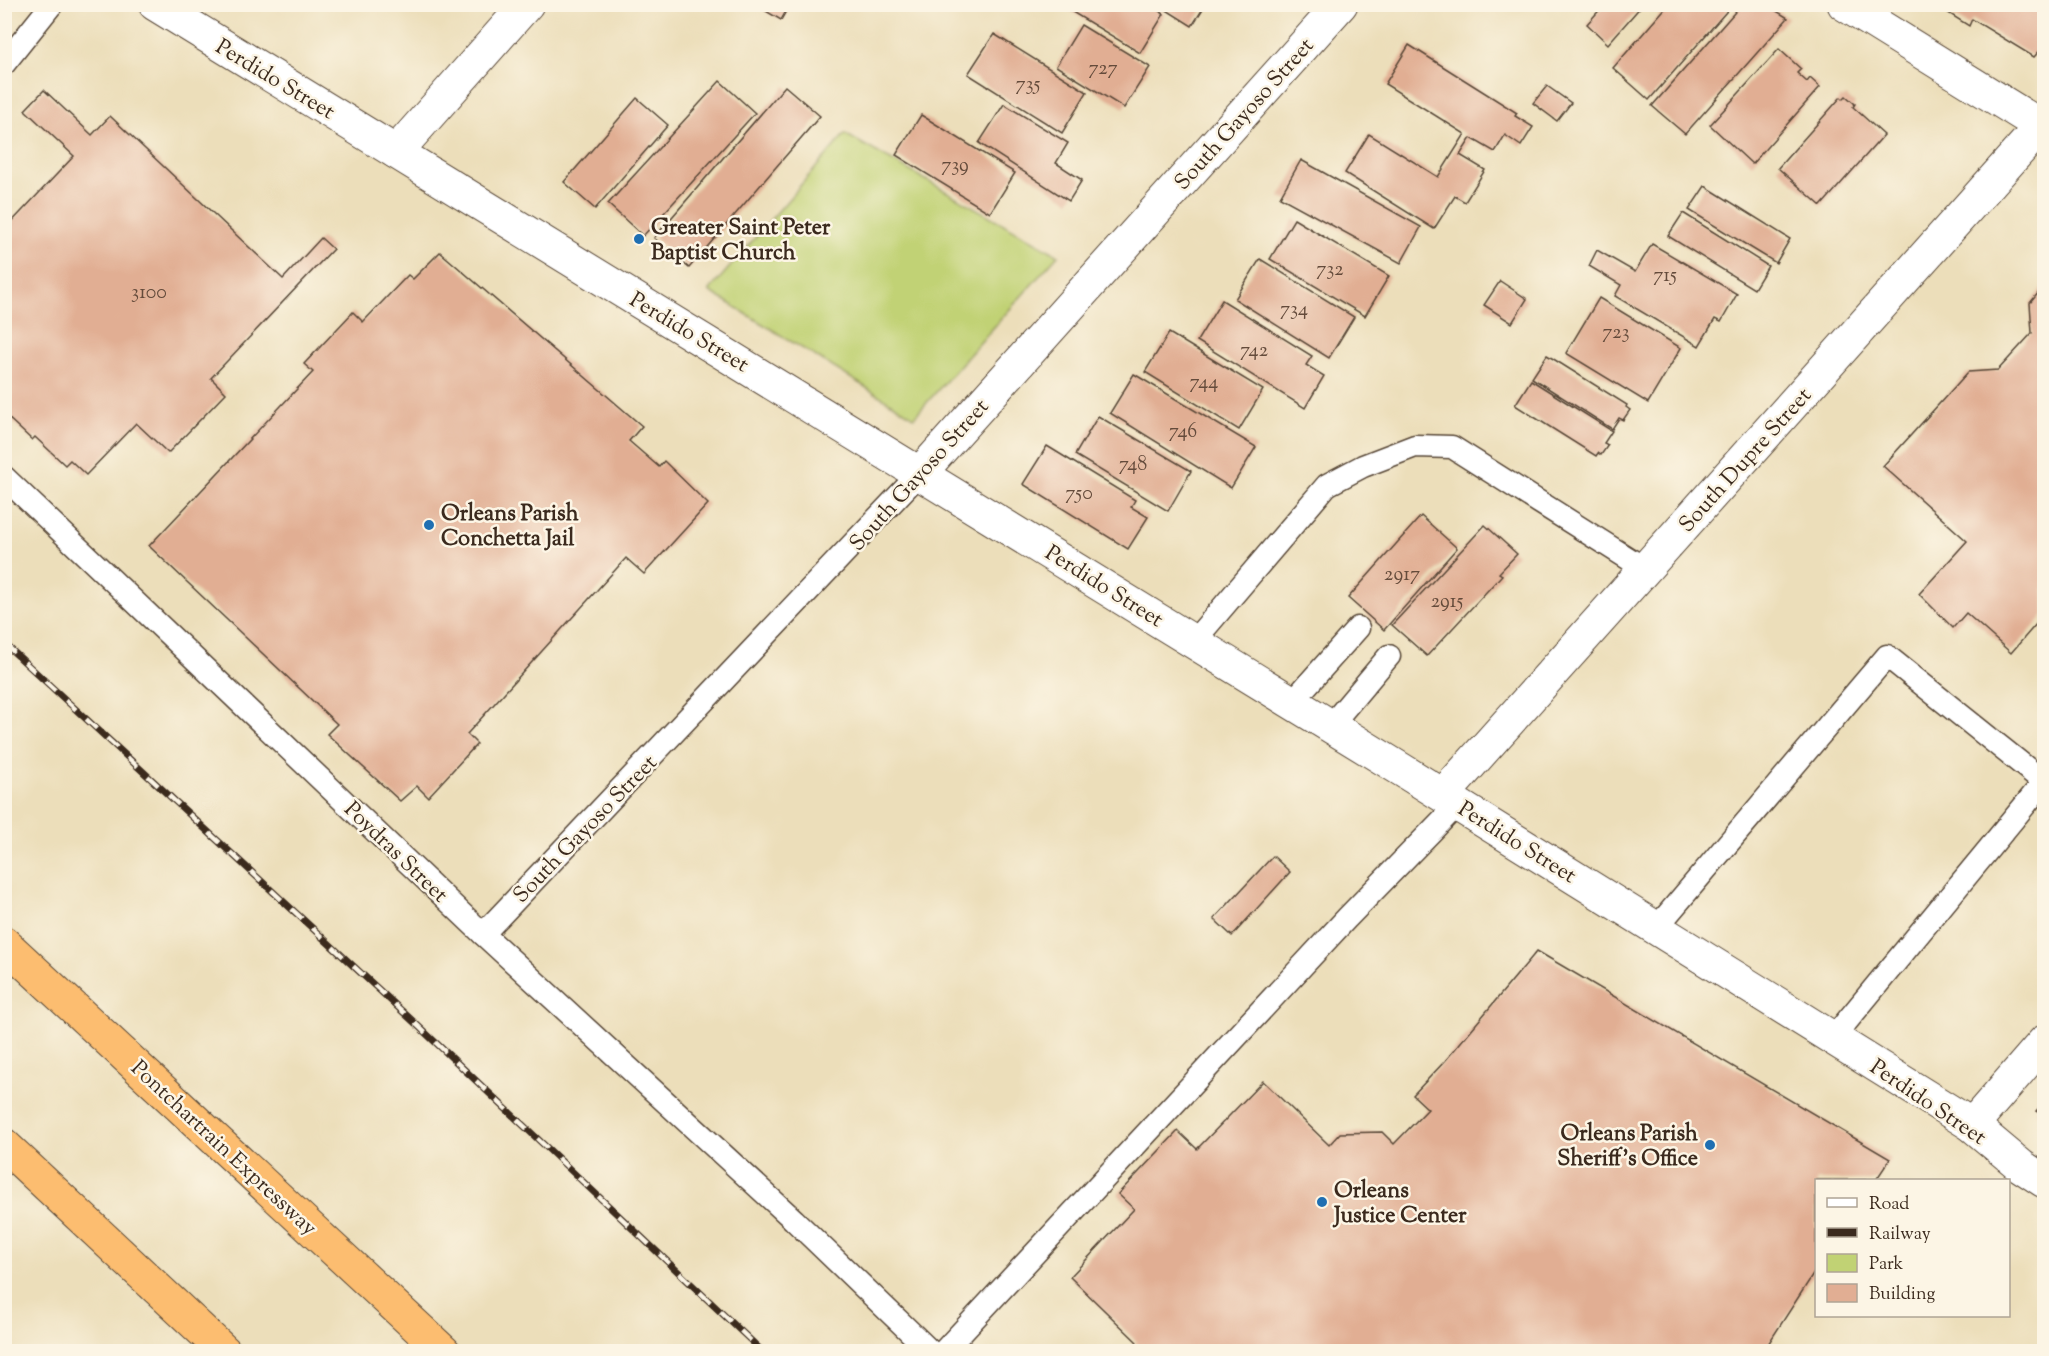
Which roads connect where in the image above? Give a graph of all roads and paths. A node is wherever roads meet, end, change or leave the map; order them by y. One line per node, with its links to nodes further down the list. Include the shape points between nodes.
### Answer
1 (52, 4): 6 (lane)
2 (155, 4): 8 (street, Perdido Street)
3 (527, 4): 8 (street)
4 (1341, 4): 9 (street, South Gayoso Street)
5 (1845, 4): 7 (street)
6 (4, 64)
7 (2044, 126): 11 (street, South Dupre Street)
8 (396, 152): 9 (street, Perdido Street)
9 (921, 472): 13 (street, Perdido Street); 20 (lane, South Gayoso Street)
10 (4, 477): 20 (lane, Poydras Street)
11 (1645, 569): 13 (lane, via 1452,447 1415,446 1327,485); 18 (street, South Dupre Street)
12 (1358, 628): 15 (lane)
13 (1194, 641): 15 (street, Perdido Street)
14 (1389, 656): 16 (lane)
15 (1293, 701): 16 (street, Perdido Street)
16 (1331, 725): 18 (street, Perdido Street)
17 (2044, 782): 19 (lane, via 1887,656); 22 (lane)
18 (1451, 799): 19 (street, Perdido Street); 32 (lane, via 1339,927)
19 (1657, 927): 22 (street, Perdido Street)
20 (483, 934): 31 (lane, Poydras Street, via 794,1220)
21 (4, 943): 27 (highway, Pontchartrain Expressway)
22 (1833, 1038): 24 (street, Perdido Street)
23 (2044, 1042): 24 (street)
24 (1972, 1125): 26 (street, Perdido Street)
25 (4, 1145): 28 (highway)
26 (2044, 1181)
27 (409, 1317): 29 (highway, Pontchartrain Expressway); 30 (highway)
28 (225, 1352)
29 (444, 1352)
30 (449, 1352)
31 (931, 1352)
32 (943, 1352)

